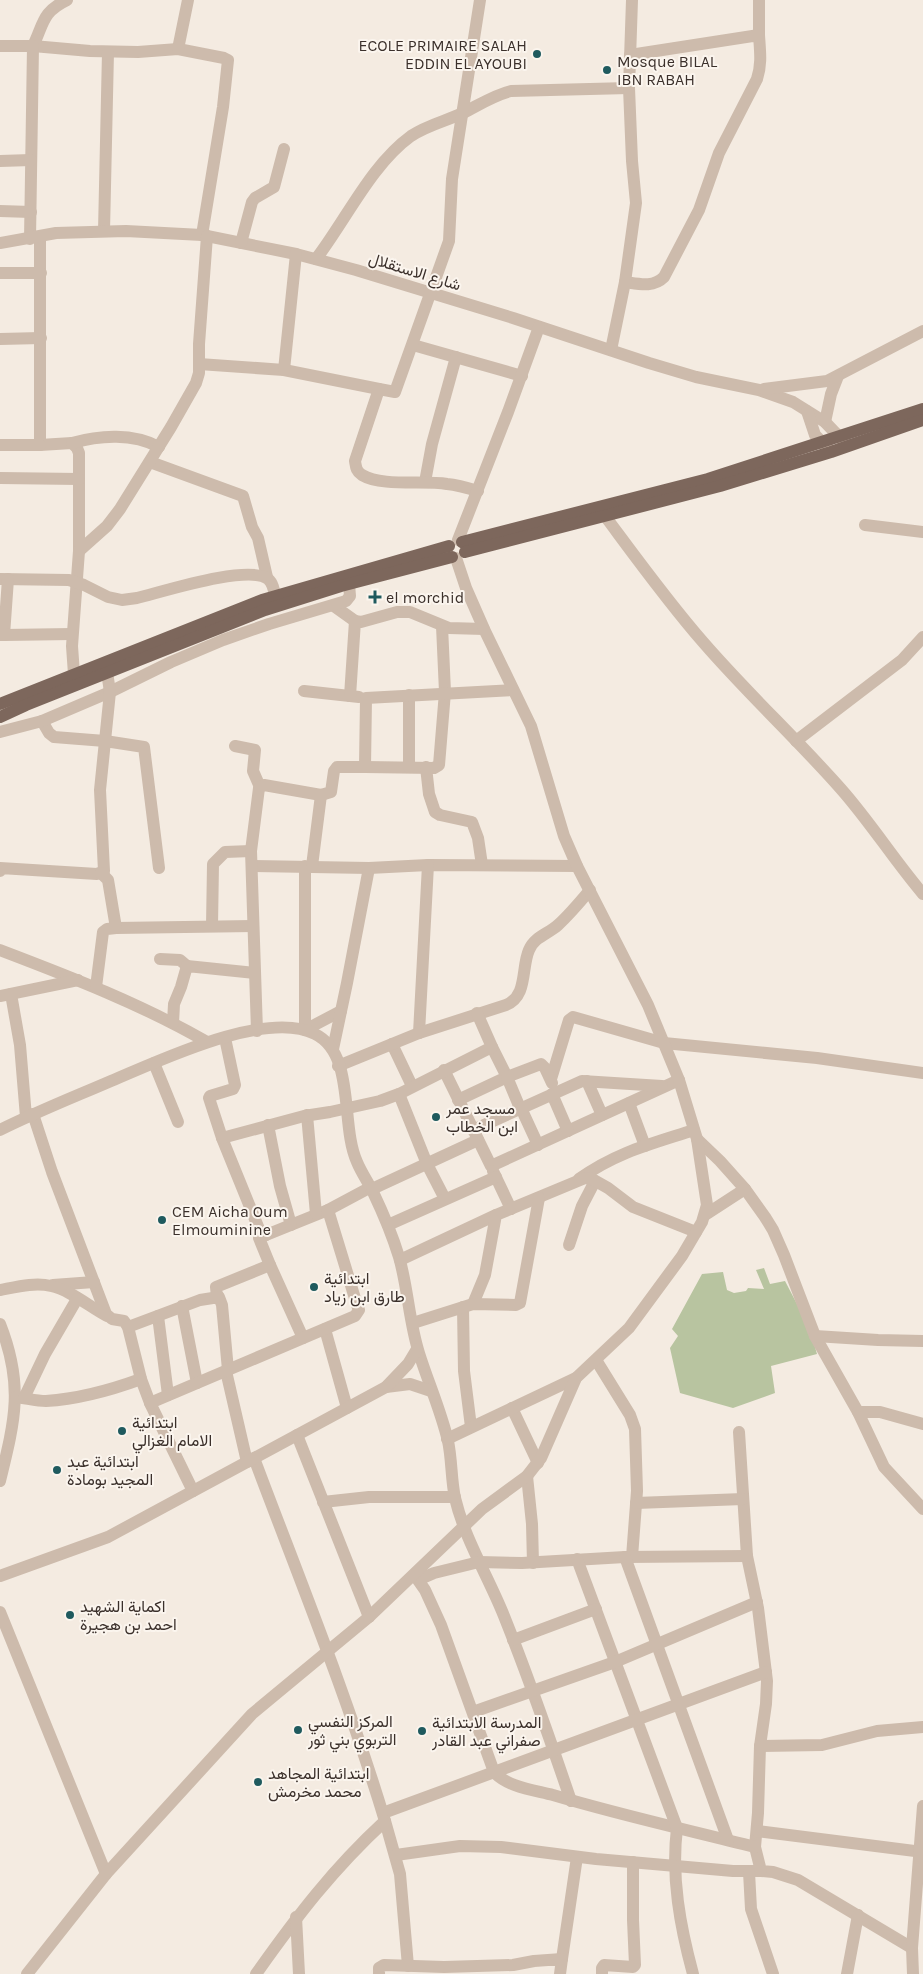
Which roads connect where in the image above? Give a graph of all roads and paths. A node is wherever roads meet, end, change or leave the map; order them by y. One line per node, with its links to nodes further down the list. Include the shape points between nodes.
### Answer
1 (67, 0): 8 (street, via 48,13)
2 (188, 0): 9 (street)
3 (480, 0): 13 (street)
4 (632, 0): 11 (street)
5 (759, 0): 6 (street)
6 (760, 35): 11 (street); 28 (street, via 761,63 757,79 719,153 699,210 670,267 655,283)
7 (0, 46): 8 (street)
8 (32, 46): 10 (street); 15 (street)
9 (178, 49): 10 (street); 20 (street, via 228,60)
10 (108, 52): 19 (street)
11 (630, 55): 12 (street)
12 (629, 88): 13 (street, via 519,89 497,95); 28 (street, via 636,203)
13 (463, 113): 25 (street, via 421,130 388,156); 29 (street, via 452,179 449,241)
14 (284, 148): 23 (street, via 274,186 252,202)
15 (31, 160): 16 (street); 18 (street)
16 (0, 161)
17 (0, 211): 18 (street)
18 (31, 212): 21 (street)
19 (104, 231): 20 (street, شارع الاستقلال); 21 (street, شارع الاستقلال, via 56,233)
20 (205, 236): 23 (street, شارع الاستقلال); 37 (street)
21 (35, 238): 22 (street, شارع الاستقلال); 26 (street)
22 (0, 243)
23 (241, 243): 24 (street, شارع الاستقلال)
24 (296, 254): 25 (street, شارع الاستقلال); 38 (street)
25 (316, 259): 29 (street, شارع الاستقلال)
26 (41, 273): 27 (street); 32 (street)
27 (0, 274)
28 (625, 282): 35 (street)
29 (431, 294): 30 (street, شارع الاستقلال); 34 (street)
30 (539, 327): 35 (street, شارع الاستقلال); 39 (street)
31 (923, 331): 40 (street)
32 (41, 338): 33 (street); 51 (street)
33 (0, 339)
34 (413, 345): 36 (street); 41 (street, via 395,392)
35 (610, 350): 42 (street, شارع الاستقلال, via 696,377)
36 (456, 357): 39 (street); 57 (street)
37 (199, 364): 38 (street); 52 (street, via 196,383)
38 (284, 370): 41 (street)
39 (522, 376): 58 (street)
40 (838, 376): 42 (street, via 811,384); 46 (street)
41 (379, 389): 57 (street, via 355,461 356,469 370,478)
42 (760, 390): 44 (street, شارع الاستقلال, via 793,402)
43 (923, 409): 47 (main road)
44 (807, 411): 46 (street, شارع الاستقلال); 48 (street)
45 (923, 420): 47 (main road)
46 (825, 422): 47 (street, شارع الاستقلال)
47 (843, 441): 48 (main road); 53 (main road)
48 (820, 442): 53 (street); 62 (main road, via 708,479)
49 (72, 443): 51 (street); 52 (street, via 96,438 131,438); 56 (street, via 79,453)
50 (0, 445): 51 (street)
51 (40, 445)
52 (159, 447): 54 (street)
53 (831, 452): 59 (main road)
54 (150, 462): 63 (street, via 112,521); 64 (street, via 243,496 258,538)
55 (0, 478): 56 (street)
56 (79, 479): 63 (street)
57 (425, 482): 58 (street)
58 (478, 491): 62 (street)
59 (605, 516): 62 (main road); 90 (street, via 704,644)
60 (865, 526): 61 (street)
61 (923, 532)
62 (457, 549): 67 (main road); 68 (main road); 72 (street, via 466,588)
63 (79, 551): 66 (street)
64 (267, 578): 66 (street, via 249,574 225,576 122,600 99,594); 68 (street)
65 (4, 579): 66 (street); 74 (street)
66 (77, 582): 73 (street)
67 (349, 584): 69 (street, via 349,599); 76 (main road, via 265,610)
68 (275, 596): 77 (main road)
69 (334, 606): 70 (street); 80 (street, via 216,643)
70 (354, 621): 71 (street, via 365,622 397,612 410,612); 83 (street)
71 (442, 626): 72 (street); 81 (street)
72 (484, 629): 79 (street)
73 (72, 634): 74 (street); 77 (street)
74 (2, 635)
75 (923, 638): 90 (street, via 902,660)
76 (107, 672): 80 (street); 85 (main road)
77 (74, 674): 85 (main road)
78 (304, 690): 83 (street)
79 (513, 690): 81 (street); 102 (street, via 531,726 557,815)
80 (110, 692): 86 (street); 89 (street)
81 (445, 692): 82 (street); 94 (street, via 438,765)
82 (409, 695): 84 (street); 93 (street)
83 (350, 696): 84 (street)
84 (366, 698): 92 (street)
85 (3, 711): 87 (street)
86 (42, 720): 87 (street); 89 (street, via 54,738)
87 (16, 728): 88 (street)
88 (0, 732)
89 (105, 741): 103 (street, via 145,748); 106 (street, via 100,790 105,868)
90 (796, 741): 108 (street, via 868,820)
91 (234, 746): 95 (street, via 255,750 253,771)
92 (364, 767): 93 (street); 96 (street, via 336,768 333,790)
93 (409, 767): 94 (street)
94 (426, 767): 99 (street, via 434,810 440,815 472,822)
95 (260, 787): 96 (street); 97 (street)
96 (321, 796): 101 (street)
97 (252, 851): 100 (street); 109 (street, via 225,852 213,864)
98 (428, 865): 99 (street); 104 (street); 124 (street)
99 (482, 865): 102 (street)
100 (252, 866): 101 (street); 110 (street)
101 (308, 866): 104 (street); 122 (street)
102 (577, 866): 107 (street)
103 (158, 868)
104 (368, 868): 119 (street)
105 (0, 871): 106 (street, via 0,868)
106 (101, 873): 111 (street, via 108,880)
107 (590, 890): 120 (street, via 561,922 532,944 522,986 514,1000); 127 (street)
108 (923, 894)
109 (212, 926): 110 (street); 111 (street)
110 (253, 926): 115 (street)
111 (116, 928): 117 (street, via 103,932)
112 (0, 950): 116 (street)
113 (160, 959): 114 (street, via 180,960)
114 (187, 966): 115 (street); 121 (street, via 174,1004)
115 (255, 973): 123 (street)
116 (79, 980): 117 (street); 118 (street)
117 (96, 987): 121 (street)
118 (6, 995): 149 (street, via 20,1045)
119 (340, 1011): 122 (street); 130 (street)
120 (477, 1013): 124 (street); 129 (street)
121 (173, 1023): 126 (street)
122 (305, 1030): 123 (street, via 277,1028); 130 (street, via 324,1039)
123 (257, 1031): 125 (street)
124 (419, 1033): 128 (street)
125 (225, 1038): 126 (street); 156 (street, via 235,1085 233,1089 209,1098)
126 (207, 1042): 131 (street)
127 (664, 1043): 134 (street, via 817,1058); 136 (street, via 572,1018); 137 (street)
128 (392, 1044): 132 (street); 139 (street)
129 (492, 1047): 133 (street); 135 (street)
130 (332, 1049): 132 (street)
131 (154, 1064): 149 (street); 150 (street)
132 (338, 1066): 146 (street)
133 (444, 1070): 139 (street); 143 (street)
134 (923, 1073)
135 (507, 1077): 136 (street, via 540,1064); 143 (street); 145 (street)
136 (551, 1080): 141 (street)
137 (679, 1080): 140 (street); 154 (street)
138 (587, 1081): 140 (street); 141 (street); 148 (street)
139 (412, 1086): 142 (street)
140 (665, 1086): 144 (street)
141 (554, 1093): 145 (street); 153 (street)
142 (399, 1094): 146 (street); 159 (street)
143 (458, 1100): 155 (street)
144 (629, 1103): 148 (street); 158 (street)
145 (521, 1108): 155 (street); 157 (street)
146 (347, 1109): 147 (street); 163 (street, via 351,1147)
147 (307, 1115): 151 (street); 168 (street)
148 (602, 1115): 153 (street)
149 (29, 1116): 152 (street); 178 (street)
150 (178, 1122)
151 (268, 1125): 156 (street); 171 (street)
152 (0, 1130)
153 (568, 1131): 157 (street)
154 (696, 1134): 158 (street); 164 (street); 170 (street, via 707,1205)
155 (475, 1135): 159 (street); 160 (street)
156 (222, 1138): 174 (street, via 261,1234)
157 (538, 1145): 160 (street)
158 (645, 1146): 161 (street, via 608,1160)
159 (427, 1164): 163 (street); 166 (street)
160 (493, 1172): 166 (street); 167 (street)
161 (578, 1179): 162 (street); 165 (street)
162 (595, 1180): 173 (street, via 633,1207); 175 (street)
163 (372, 1188): 168 (street); 172 (street)
164 (745, 1189): 170 (street); 191 (street, via 773,1230)
165 (540, 1198): 167 (street); 184 (street, via 520,1303)
166 (445, 1199): 172 (street)
167 (511, 1209): 169 (street)
168 (322, 1212): 171 (street); 190 (street, via 359,1310 355,1316)
169 (496, 1215): 176 (street); 184 (street, via 485,1275)
170 (705, 1215): 173 (street)
171 (291, 1224): 174 (street)
172 (388, 1225): 176 (street)
173 (696, 1232): 196 (street, via 629,1328)
174 (266, 1235): 177 (street, via 259,1238)
175 (569, 1245)
176 (400, 1260): 187 (street)
177 (270, 1264): 181 (street, via 216,1287); 192 (street)
178 (94, 1282): 179 (street); 185 (street)
179 (50, 1285): 180 (street); 182 (street)
180 (0, 1290)
181 (218, 1297): 183 (street); 197 (street, via 222,1305)
182 (76, 1299): 185 (street); 204 (street)
183 (182, 1306): 186 (street); 200 (street)
184 (468, 1306): 187 (street); 210 (street, via 464,1371)
185 (107, 1316): 189 (street, via 121,1319)
186 (158, 1316): 189 (street); 203 (street)
187 (413, 1323): 194 (street)
188 (0, 1324): 195 (street)
189 (128, 1327): 199 (street)
190 (325, 1329): 192 (street); 206 (street)
191 (815, 1336): 193 (street); 208 (street)
192 (303, 1338): 197 (street)
193 (923, 1341)
194 (418, 1349): 201 (street); 202 (street)
195 (5, 1354): 204 (street)
196 (596, 1360): 198 (street); 222 (street, via 630,1415 635,1429)
197 (227, 1370): 200 (street); 214 (street)
198 (576, 1378): 207 (street); 215 (street)
199 (140, 1379): 204 (street, via 72,1398 46,1401); 205 (street)
200 (197, 1383): 203 (street)
201 (386, 1387): 202 (street, via 410,1384); 206 (street)
202 (431, 1391): 213 (street)
203 (168, 1395): 205 (street)
204 (20, 1397): 217 (street)
205 (150, 1403): 218 (street)
206 (347, 1408): 212 (street)
207 (512, 1408): 210 (street); 215 (street)
208 (858, 1412): 209 (street, via 880,1412); 223 (street, via 884,1466)
209 (923, 1424)
210 (471, 1427): 213 (street)
211 (740, 1432): 220 (street)
212 (297, 1435): 214 (street); 221 (street)
213 (447, 1439): 219 (street)
214 (250, 1460): 218 (street); 238 (street)
215 (538, 1462): 216 (street)
216 (527, 1476): 224 (street, via 482,1509); 229 (street)
217 (0, 1481)
218 (193, 1491): 230 (street, via 108,1537)
219 (455, 1497): 221 (street, via 369,1497); 224 (street)
220 (743, 1499): 222 (street); 225 (street)
221 (323, 1502): 235 (street)
222 (636, 1503): 226 (street)
223 (923, 1509)
224 (465, 1526): 228 (street); 231 (street)
225 (747, 1556): 226 (street); 232 (street)
226 (628, 1557): 227 (street); 237 (street)
227 (578, 1559): 229 (street); 233 (street)
228 (479, 1562): 229 (street); 231 (street); 236 (street)
229 (533, 1563)
230 (0, 1576)
231 (415, 1577): 235 (street); 243 (street, via 425,1590 441,1625)
232 (757, 1602): 237 (street); 240 (street)
233 (596, 1609): 236 (street); 239 (street)
234 (0, 1612): 262 (street)
235 (369, 1617): 238 (street)
236 (513, 1640): 241 (street)
237 (657, 1644): 239 (street); 242 (street)
238 (328, 1652): 251 (street); 262 (street, via 252,1714)
239 (615, 1662): 241 (street); 244 (street)
240 (766, 1672): 242 (street); 246 (street, via 766,1704)
241 (532, 1691): 243 (street); 247 (street)
242 (678, 1704): 244 (street); 254 (street)
243 (473, 1712): 248 (street)
244 (637, 1720): 247 (street); 252 (street)
245 (923, 1727): 246 (street, via 876,1730 822,1745)
246 (760, 1746): 253 (street)
247 (553, 1750): 248 (street); 249 (street)
248 (494, 1772): 249 (street, via 503,1780); 251 (street)
249 (571, 1801): 252 (street)
250 (923, 1806): 256 (street)
251 (384, 1817): 257 (street); 264 (street)
252 (676, 1828): 254 (street); 260 (street)
253 (757, 1831): 255 (street); 256 (street)
254 (728, 1840): 255 (street)
255 (755, 1847): 261 (street, via 759,1858)
256 (921, 1852): 265 (street)
257 (396, 1855): 258 (street, via 436,1848 483,1847); 267 (street)
258 (578, 1857): 259 (street); 266 (street)
259 (633, 1862): 260 (street); 274 (street, via 635,1965 604,1965)
260 (674, 1866): 261 (street); 275 (street, via 676,1893)
261 (755, 1872): 263 (street, via 773,1872 798,1880); 276 (street, via 751,1909)
262 (106, 1874): 269 (street)
263 (858, 1915): 265 (street); 277 (street)
264 (296, 1918): 270 (street); 271 (street)
265 (912, 1948): 268 (street)
266 (562, 1959): 267 (street, via 513,1965); 273 (street)
267 (408, 1966): 272 (street, via 382,1965)
268 (916, 1972)
269 (30, 1973)
270 (256, 1974)
271 (299, 1974)
272 (378, 1974)
273 (560, 1974)
274 (602, 1974)
275 (693, 1974)
276 (773, 1974)
277 (847, 1974)

